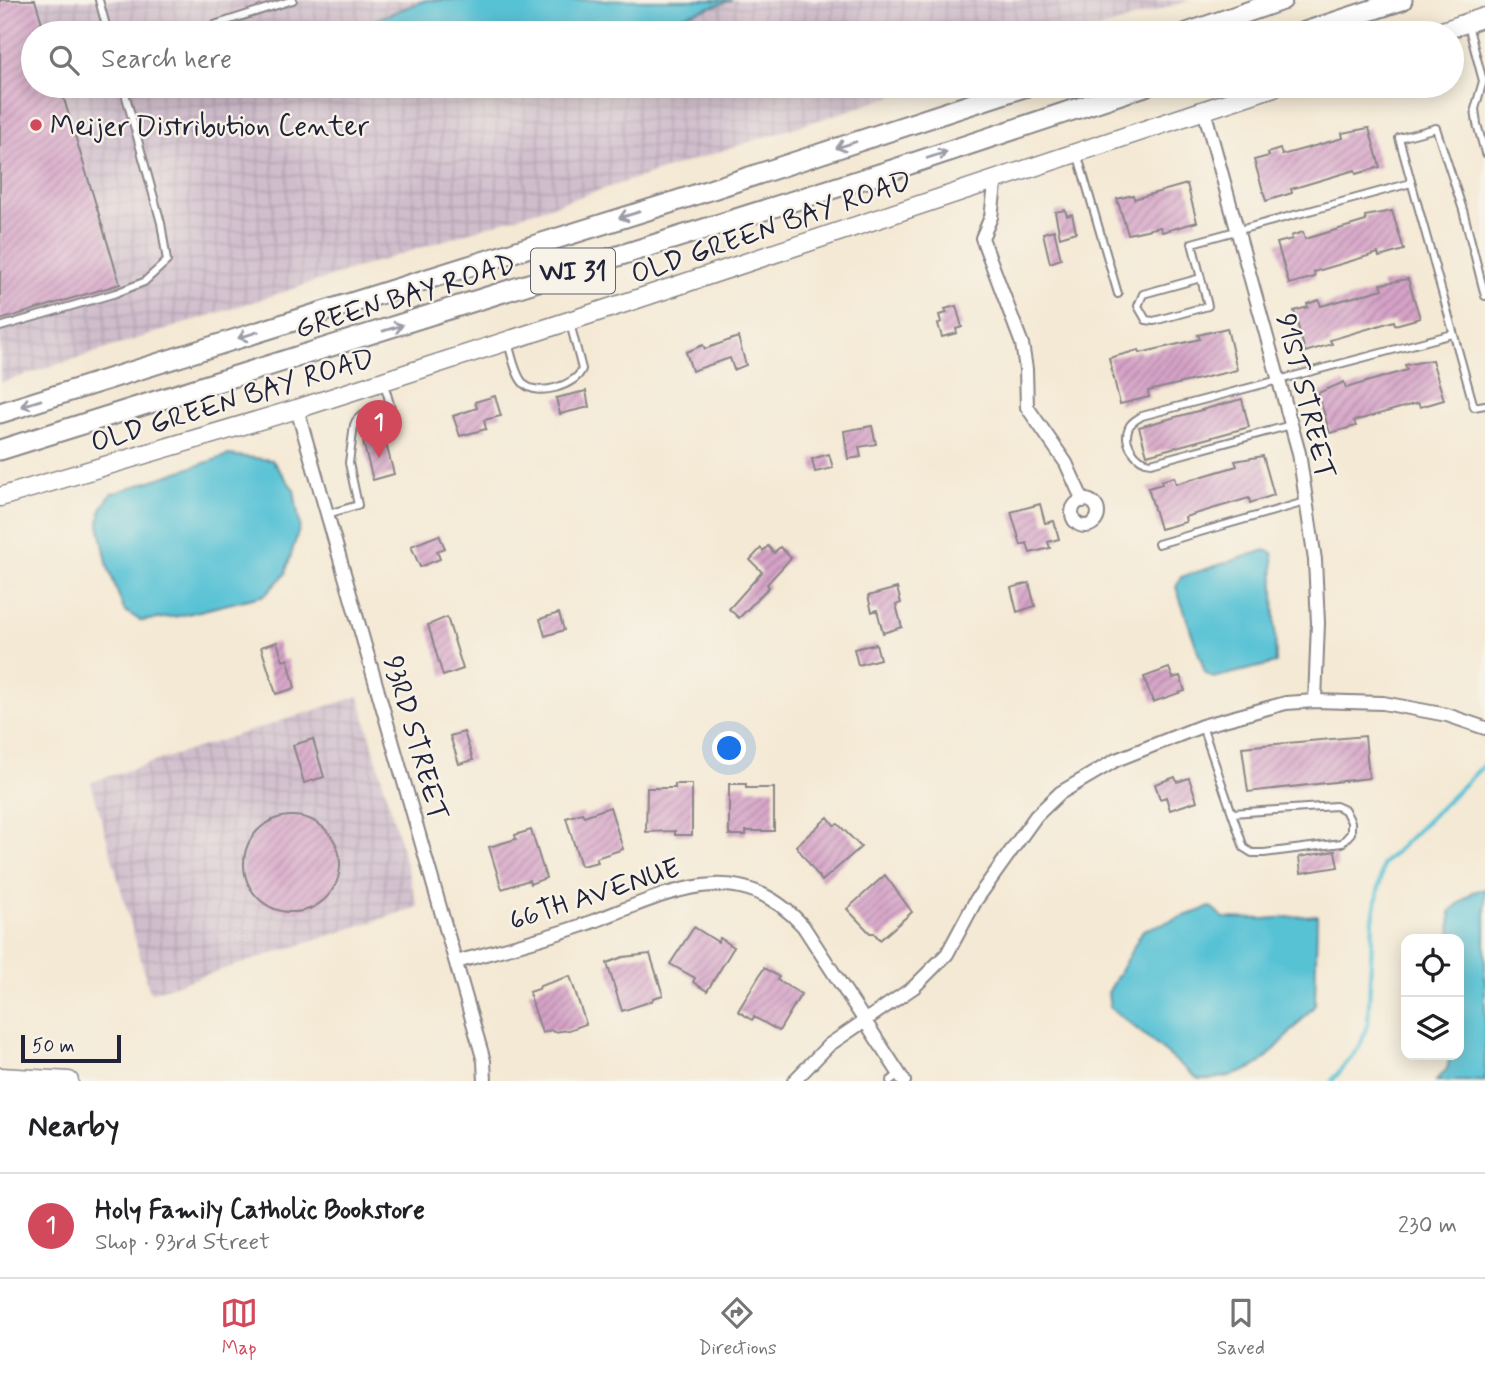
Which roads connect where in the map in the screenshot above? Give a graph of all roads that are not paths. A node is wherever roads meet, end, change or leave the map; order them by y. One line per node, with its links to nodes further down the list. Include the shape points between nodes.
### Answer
1 (99, 0): 7 (lane)
2 (293, 0): 8 (lane)
3 (1402, 0): 5 (main road)
4 (1277, 1): 9 (main road)
5 (1350, 8): 10 (main road)
6 (1485, 17): 11 (street)
7 (105, 21)
8 (227, 21)
9 (1221, 21)
10 (1325, 21)
11 (1467, 23): 12 (street); 19 (lane, via 1483,81 1475,109)
12 (1464, 24)
13 (126, 98): 27 (lane, via 167,261 144,282)
14 (990, 98): 34 (main road, GREEN BAY ROAD / WI 31, one-way to 34)
15 (1109, 98): 36 (main road, GREEN BAY ROAD / WI 31, one-way to 15, via 853,183)
16 (1240, 98): 17 (street, OLD GREEN BAY ROAD)
17 (1204, 110): 18 (street, OLD GREEN BAY ROAD); 22 (street, 91ST STREET)
18 (1076, 151): 20 (street, OLD GREEN BAY ROAD); 24 (lane)
19 (1485, 153)
20 (996, 178): 26 (street, OLD GREEN BAY ROAD); 38 (street, via 991,217 982,238 1022,344 1027,407 1066,463)
21 (1410, 183): 22 (lane); 25 (lane, via 1399,138 1436,128); 28 (lane)
22 (1237, 230): 23 (lane, via 1192,243); 30 (street, 91ST STREET)
23 (1201, 278): 23 (lane, via 1208,306 1154,321 1141,315 1138,306 1143,295)
24 (1118, 294)
25 (1485, 296)
26 (569, 321): 29 (street, OLD GREEN BAY ROAD); 29 (lane, via 582,369 568,384 540,390 528,387 519,378)
27 (0, 327)
28 (1453, 334): 30 (lane); 32 (lane, via 1474,407)
29 (507, 341): 31 (street, OLD GREEN BAY ROAD)
30 (1280, 380): 35 (street, 91ST STREET); 35 (lane, via 1142,416 1127,432 1130,448 1136,458 1151,463)
31 (383, 381): 33 (street, OLD GREEN BAY ROAD); 40 (lane, via 391,408 360,415 351,438 349,463 358,505)
32 (1485, 405)
33 (298, 409): 37 (street, OLD GREEN BAY ROAD); 40 (street, 93RD STREET)
34 (0, 413)
35 (1291, 425): 39 (street, 91ST STREET)
36 (0, 450)
37 (0, 497)
38 (1083, 500)
39 (1307, 501): 41 (lane); 42 (street, 91ST STREET, via 1316,585)
40 (328, 514): 46 (street, 93RD STREET)
41 (1158, 544)
42 (1315, 701): 43 (street, via 1286,703); 44 (street, via 1383,703 1447,715)
43 (1202, 726): 45 (lane); 47 (street, via 1116,760 1060,793 1036,816 976,900 947,954 914,987)
44 (1485, 728)
45 (1232, 813): 45 (lane, via 1244,848 1252,853 1342,843 1351,833 1345,810 1336,806)
46 (456, 962): 47 (street, 66TH AVENUE, via 579,927 683,888 702,884 744,888 795,916); 51 (street, 93RD STREET, via 484,1061)
47 (864, 1019): 49 (street, 66TH AVENUE); 52 (street, via 829,1045)
48 (0, 1077): 50 (street)
49 (898, 1078)
50 (69, 1081)
51 (485, 1081)
52 (794, 1081)

